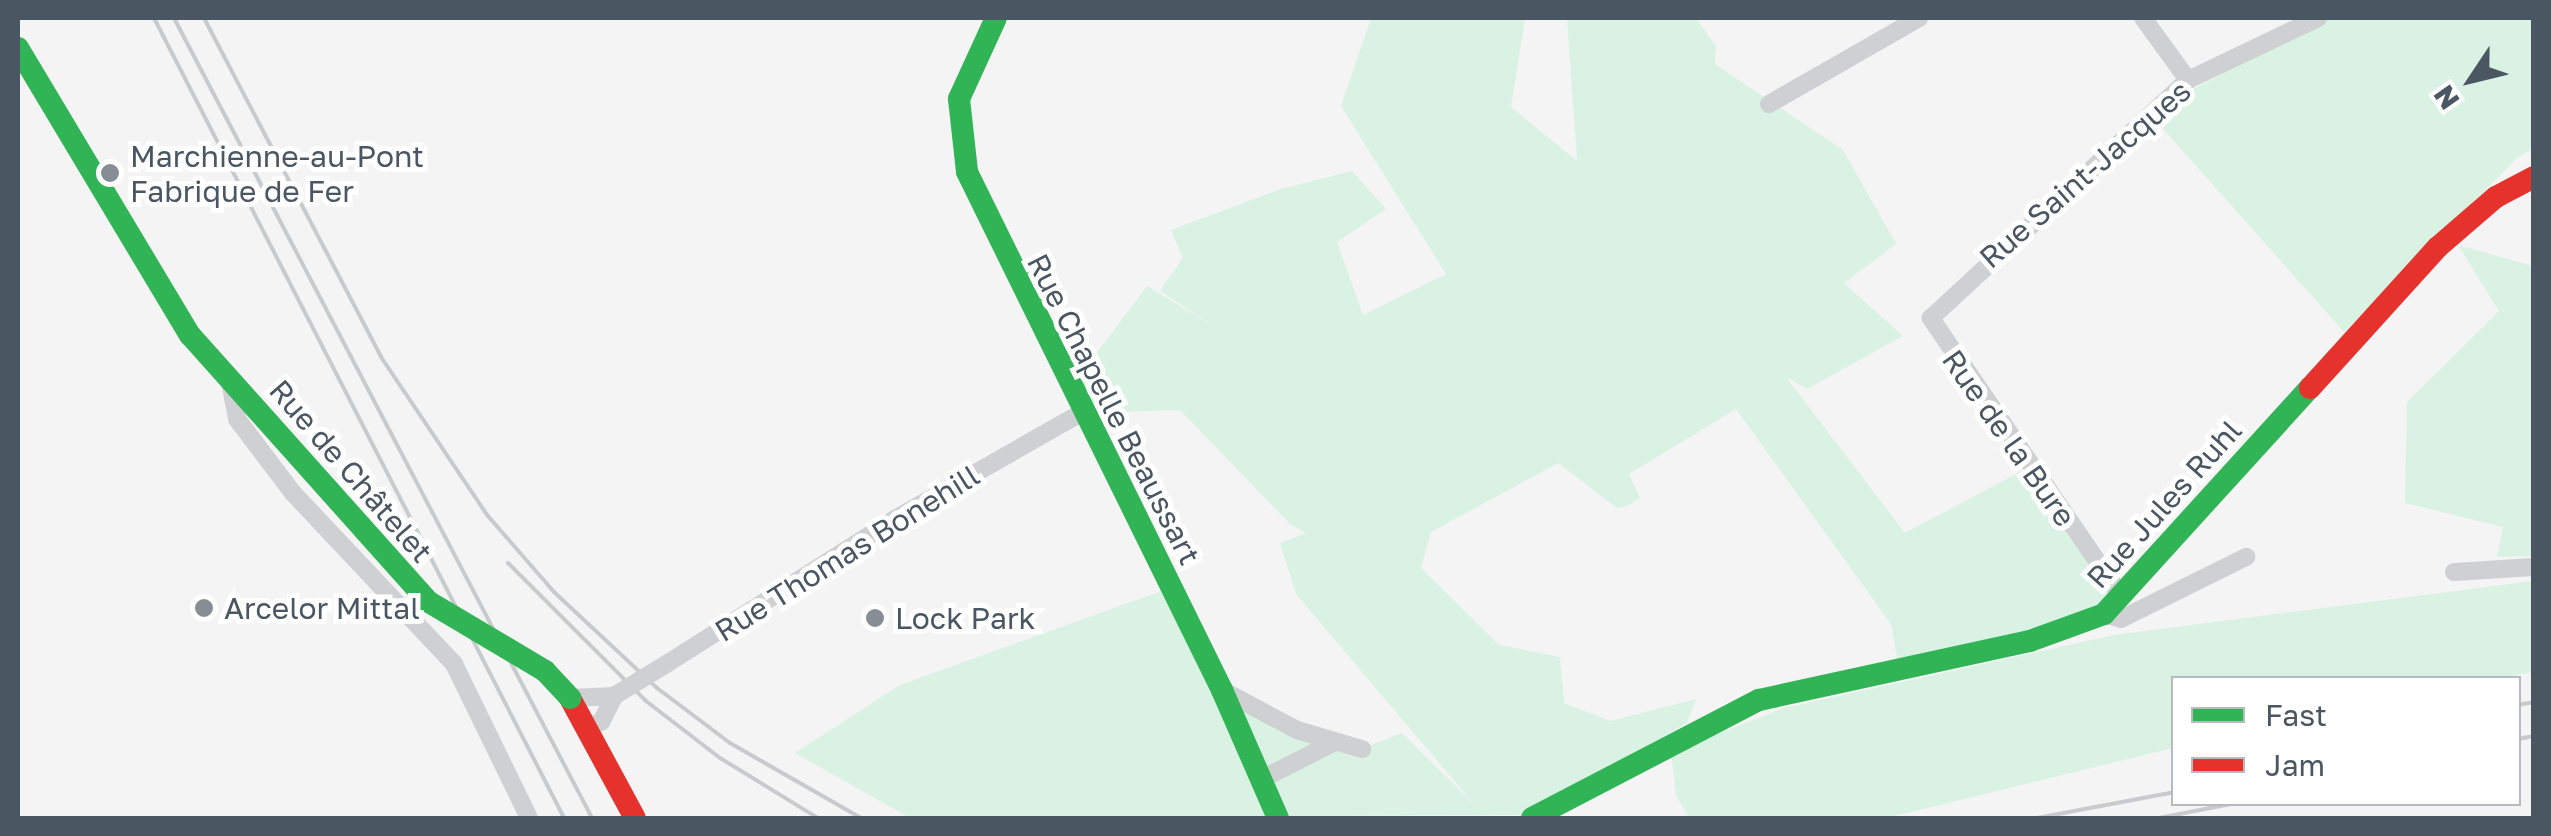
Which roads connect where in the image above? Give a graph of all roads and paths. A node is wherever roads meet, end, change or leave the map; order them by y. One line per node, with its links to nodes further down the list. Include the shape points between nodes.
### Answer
1 (996, 18): 11 (street, Rue Chapelle Beaussart, via 959,99 968,172)
2 (1919, 18): 7 (street)
3 (2143, 18): 6 (street)
4 (2318, 18): 6 (street, Rue Saint-Jacques)
5 (18, 48): 10 (street, Rue de Châtelet, via 190,335)
6 (2188, 80): 9 (street, Rue Saint-Jacques, via 1934,308)
7 (1769, 104)
8 (2534, 178): 15 (street, Rue Jules Ruhl, via 2496,197 2438,248)
9 (1933, 328): 15 (street, Rue de la Bure)
10 (229, 377): 19 (street, Rue de Châtelet, bridge, via 429,602 532,663); 25 (street, via 236,418 293,493 454,664)
11 (1081, 414): 17 (street, Rue Chapelle Beaussart); 18 (street, Rue Thomas Bonehill, bridge, via 895,519)
12 (2246, 557): 16 (street, via 2121,618)
13 (2534, 566): 14 (street)
14 (2454, 572)
15 (2121, 596): 16 (street, Rue Jules Ruhl)
16 (2104, 614): 27 (street, Rue Jules Ruhl, via 2030,641 1759,700)
17 (1222, 690): 21 (street); 23 (street, Rue Chapelle Beaussart)
18 (614, 696): 19 (street, Rue Thomas Bonehill); 20 (street, Rue Thomas Bonehill, via 602,721)
19 (570, 698): 20 (street, Rue de Châtelet)
20 (586, 729): 24 (street, Rue de Châtelet)
21 (1335, 742): 22 (street); 23 (street)
22 (1362, 749)
23 (1262, 779): 26 (street, Rue Chapelle Beaussart)
24 (632, 815)
25 (528, 818)
26 (1278, 818)
27 (1532, 818)

